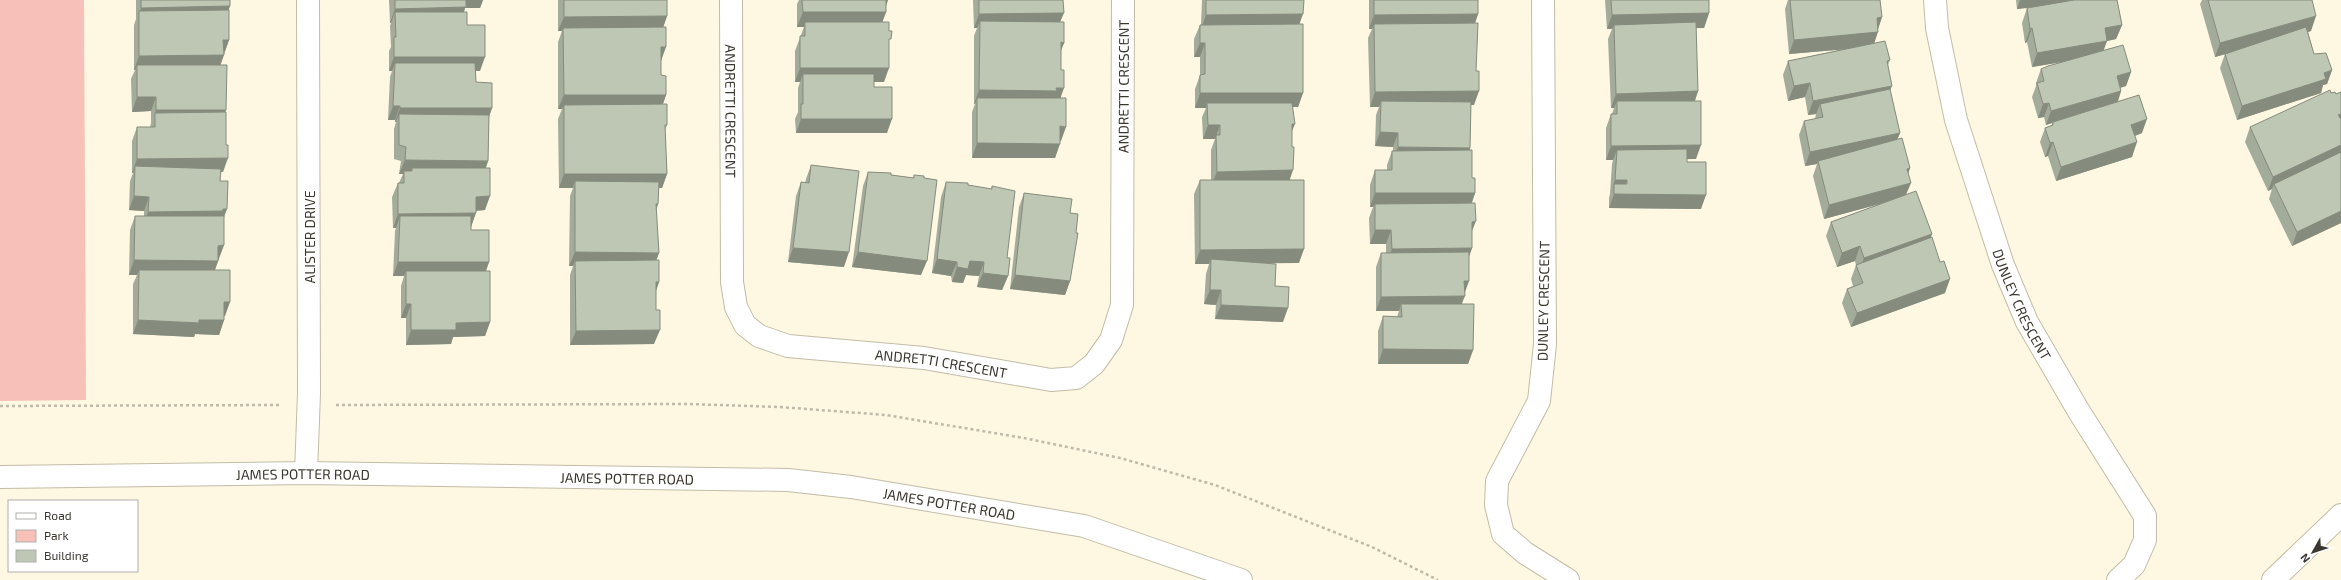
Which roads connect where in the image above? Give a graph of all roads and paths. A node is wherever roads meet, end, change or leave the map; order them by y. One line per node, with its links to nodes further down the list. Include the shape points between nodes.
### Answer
1 (308, 0): 9 (street, ALISTER DRIVE, via 309,393)
2 (731, 0): 3 (street, ANDRETTI CRESCENT, via 732,282 736,308 745,325 759,336 788,346 924,358 1050,380 1076,378 1094,364 1111,340 1122,305)
3 (1123, 0)
4 (1544, 0): 14 (street, DUNLEY CRESCENT, via 1545,344 1539,402 1497,481 1496,505 1503,534 1525,553)
5 (1935, 0): 15 (street, DUNLEY CRESCENT, via 1937,28 1956,120 2003,265 2027,322 2078,410 2145,516 2145,540 2134,565)
6 (250, 404): 7 (path)
7 (0, 406)
8 (366, 406): 13 (path, via 690,404 780,407 886,415 1024,438 1120,458 1215,485 1372,547)
9 (306, 473): 10 (street, JAMES POTTER ROAD); 12 (street, JAMES POTTER ROAD, via 788,480 851,487 1084,526)
10 (0, 477)
11 (2341, 515): 16 (street)
12 (1242, 580)
13 (1438, 580)
14 (1568, 580)
15 (2118, 580)
16 (2273, 580)

